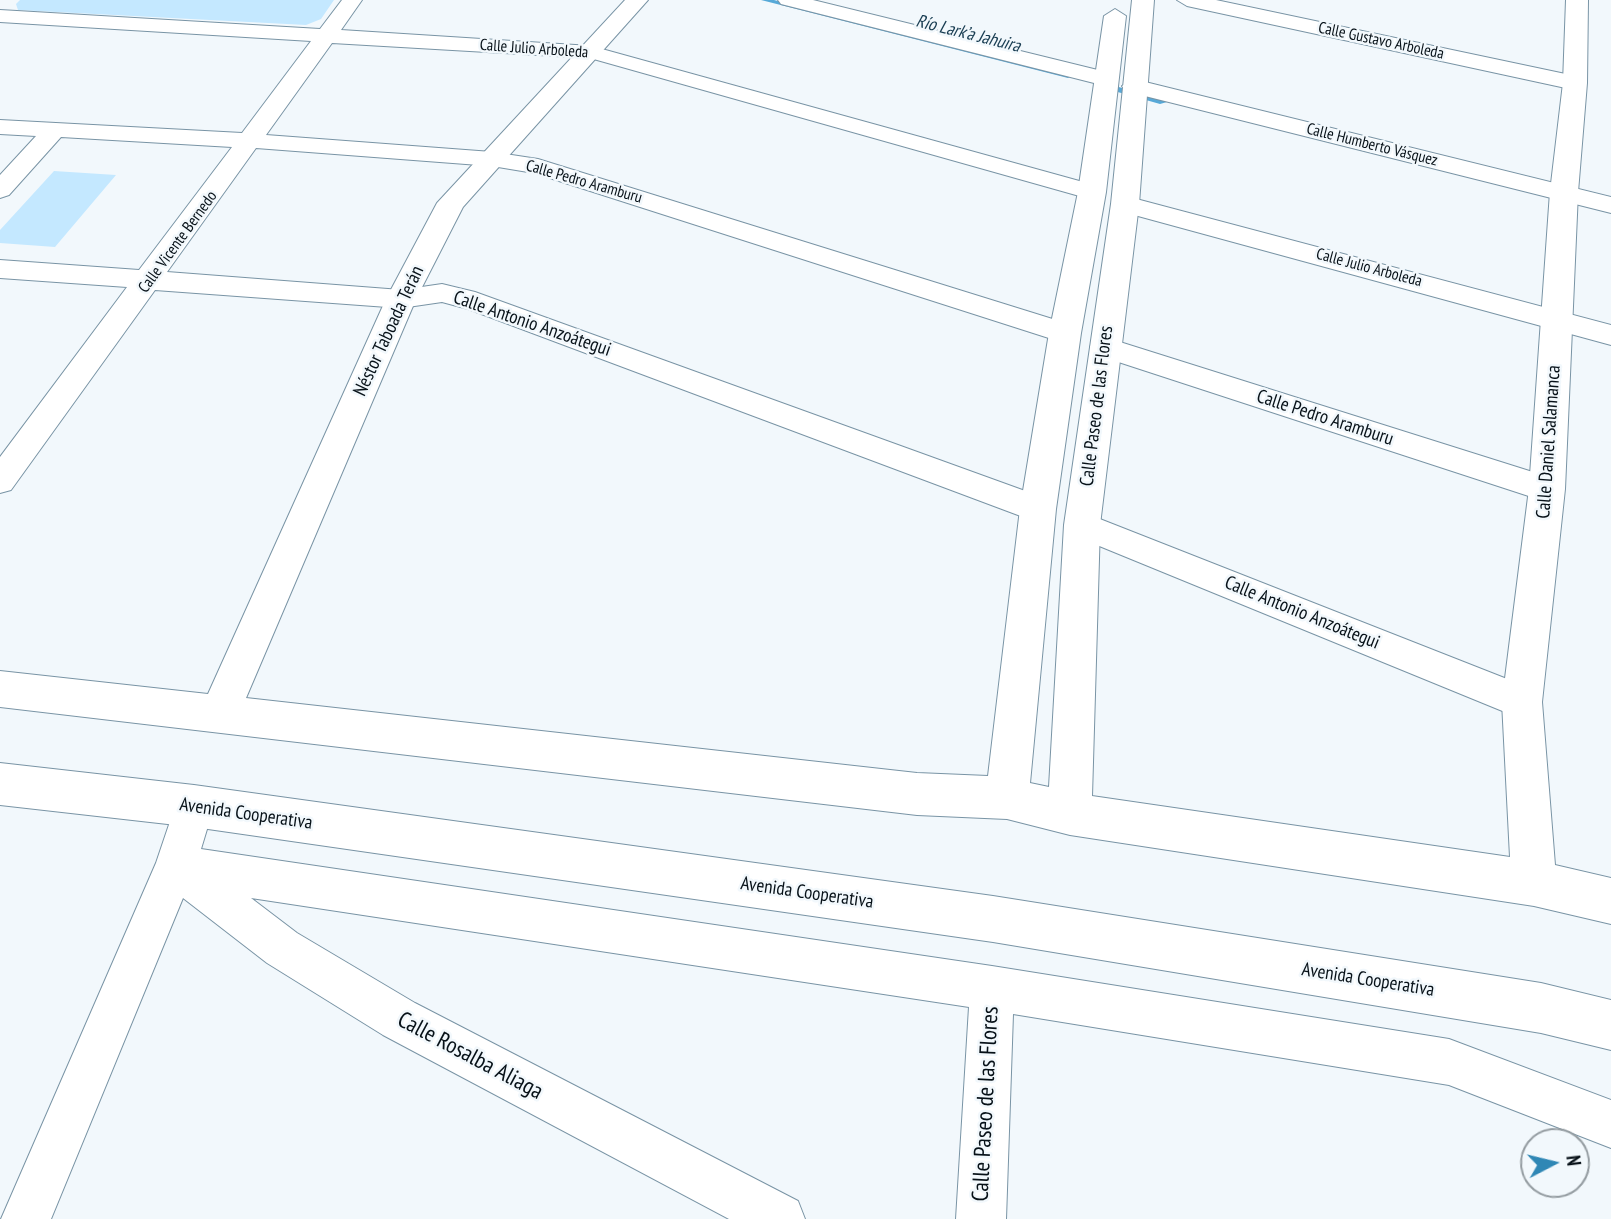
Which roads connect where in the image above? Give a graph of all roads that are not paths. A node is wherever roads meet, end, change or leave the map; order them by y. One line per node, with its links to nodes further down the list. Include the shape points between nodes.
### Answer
1 (7, 0): 9 (street)
2 (352, 0): 11 (street, Calle Vicente Bernedo)
3 (637, 0): 12 (street, Néstor Taboada Terán)
4 (788, 0): 13 (street, Calle Humberto Vásquez)
5 (1118, 0): 13 (street, Calle Paseo de las Flores)
6 (1143, 0): 13 (street, Calle Paseo de las Flores)
7 (1187, 0): 14 (street, Calle Gustavo Arboleda)
8 (1577, 0): 14 (street, Calle Daniel Salamanca)
9 (0, 6)
10 (0, 16): 11 (street, Calle Julio Arboleda)
11 (326, 36): 12 (street, Calle Julio Arboleda); 17 (street, Calle Vicente Bernedo)
12 (591, 52): 18 (street, Néstor Taboada Terán); 20 (street, Calle Julio Arboleda)
13 (1120, 82): 20 (street, Calle Paseo de las Flores); 21 (street, Calle Humberto Vásquez); 22 (street, Calle Paseo de las Flores)
14 (1575, 83): 21 (street, Calle Daniel Salamanca)
15 (0, 127): 16 (street, Calle Pedro Aramburu)
16 (55, 130): 17 (street, Calle Pedro Aramburu); 19 (street)
17 (251, 141): 18 (street, Calle Pedro Aramburu); 25 (street, Calle Vicente Bernedo)
18 (492, 159): 26 (street, Néstor Taboada Terán, via 451,203); 28 (street, Calle Pedro Aramburu, via 538,166)
19 (0, 190)
20 (1092, 192): 22 (street); 28 (street, Calle Paseo de las Flores)
21 (1564, 192): 23 (street, Calle Humberto Vásquez); 27 (street, Calle Daniel Salamanca)
22 (1125, 204): 27 (street, Calle Julio Arboleda); 30 (street, Calle Paseo de las Flores)
23 (1611, 205)
24 (0, 269): 25 (street, Calle Antonio Anzoátegui)
25 (150, 279): 26 (street, Calle Antonio Anzoátegui); 31 (street, Calle Vicente Bernedo)
26 (401, 299): 33 (street, Calle Antonio Anzoátegui, via 442,293 475,301); 37 (street, Néstor Taboada Terán)
27 (1558, 319): 29 (street, Calle Julio Arboleda); 32 (street, Calle Daniel Salamanca)
28 (1065, 333): 30 (street); 33 (street, Calle Paseo de las Flores)
29 (1611, 335)
30 (1104, 347): 32 (street, Calle Pedro Aramburu); 34 (street, Calle Paseo de las Flores)
31 (0, 481)
32 (1547, 489): 36 (street, Calle Daniel Salamanca)
33 (1038, 509): 34 (street); 39 (street, Calle Paseo de las Flores)
34 (1082, 524): 36 (street, Calle Antonio Anzoátegui); 41 (street, Calle Paseo de las Flores)
35 (0, 689): 37 (street)
36 (1522, 702): 43 (street, Calle Daniel Salamanca)
37 (220, 712): 39 (street, via 917,794)
38 (0, 784): 40 (street, Avenida Cooperativa)
39 (1007, 798): 41 (street)
40 (194, 806): 42 (street); 46 (street, Avenida Cooperativa, via 1006,922 1541,1008)
41 (1070, 814): 43 (street)
42 (176, 866): 45 (street); 48 (street); 49 (street, Calle Rosalba Aliaga, via 282,948 399,1019)
43 (1534, 883): 44 (street)
44 (1611, 901)
45 (992, 988): 47 (street, via 1449,1062); 50 (street, Calle Paseo de las Flores)
46 (1611, 1025)
47 (1611, 1124)
48 (26, 1219)
49 (780, 1219)
50 (981, 1219)

